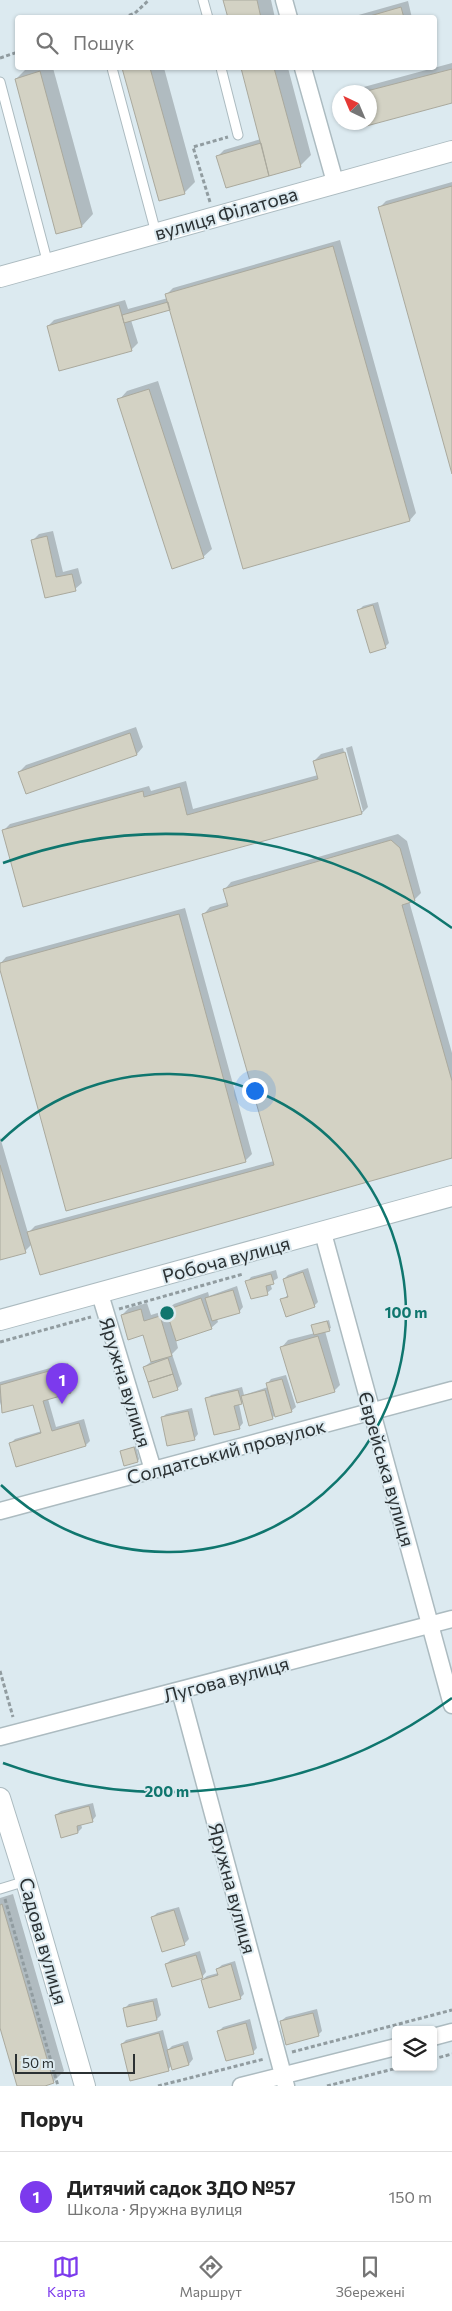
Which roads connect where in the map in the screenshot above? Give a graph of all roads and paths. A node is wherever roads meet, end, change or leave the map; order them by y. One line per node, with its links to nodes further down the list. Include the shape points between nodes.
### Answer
1 (149, 0): 4 (path)
2 (204, 0): 5 (lane)
3 (284, 0): 6 (street)
4 (130, 15)
5 (207, 15)
6 (288, 15)
7 (15, 53): 8 (path)
8 (0, 58)
9 (113, 70): 17 (lane)
10 (222, 70): 13 (lane)
11 (304, 70): 15 (street)
12 (0, 82): 18 (lane)
13 (238, 134): 16 (path, via 193,147)
14 (452, 150): 15 (street, вулиця Філатова)
15 (335, 182): 16 (street, вулиця Філатова)
16 (214, 217): 17 (street, вулиця Філатова)
17 (156, 233): 18 (street, вулиця Філатова)
18 (48, 264): 19 (street, вулиця Філатова)
19 (0, 278)
20 (452, 1196): 21 (street, Робоча вулиця)
21 (323, 1233): 23 (street, Робоча вулиця); 27 (street, Єврейська вулиця)
22 (244, 1273): 23 (path)
23 (103, 1303): 24 (street, Робоча вулиця); 25 (path); 28 (street, Яружна вулиця)
24 (0, 1320)
25 (0, 1342)
26 (452, 1390): 27 (street, Солдатський провулок)
27 (370, 1412): 28 (street, Солдатський провулок); 31 (street, Єврейська вулиця)
28 (153, 1470): 29 (street, Солдатський провулок)
29 (0, 1511)
30 (452, 1619): 31 (street, Лугова вулиця)
31 (430, 1625): 33 (street, Лугова вулиця); 34 (street, Єврейська вулиця)
32 (0, 1670): 35 (path)
33 (180, 1691): 35 (street, Лугова вулиця); 45 (street, Яружна вулиця)
34 (452, 1705)
35 (17, 1732): 36 (street, Лугова вулиця)
36 (0, 1737)
37 (0, 1798): 38 (street, Садова вулиця)
38 (26, 1881): 39 (lane); 50 (street, Садова вулиця)
39 (1, 1888): 49 (path)
40 (452, 2010): 45 (path)
41 (452, 2032): 42 (street)
42 (437, 2036)
43 (392, 2048): 48 (street)
44 (452, 2054): 46 (path)
45 (278, 2056): 48 (street, Яружна вулиця); 51 (path)
46 (437, 2058)
47 (392, 2069): 53 (path)
48 (284, 2081): 52 (street)
49 (58, 2086)
50 (85, 2086)
51 (158, 2086)
52 (241, 2086)
53 (327, 2086)

